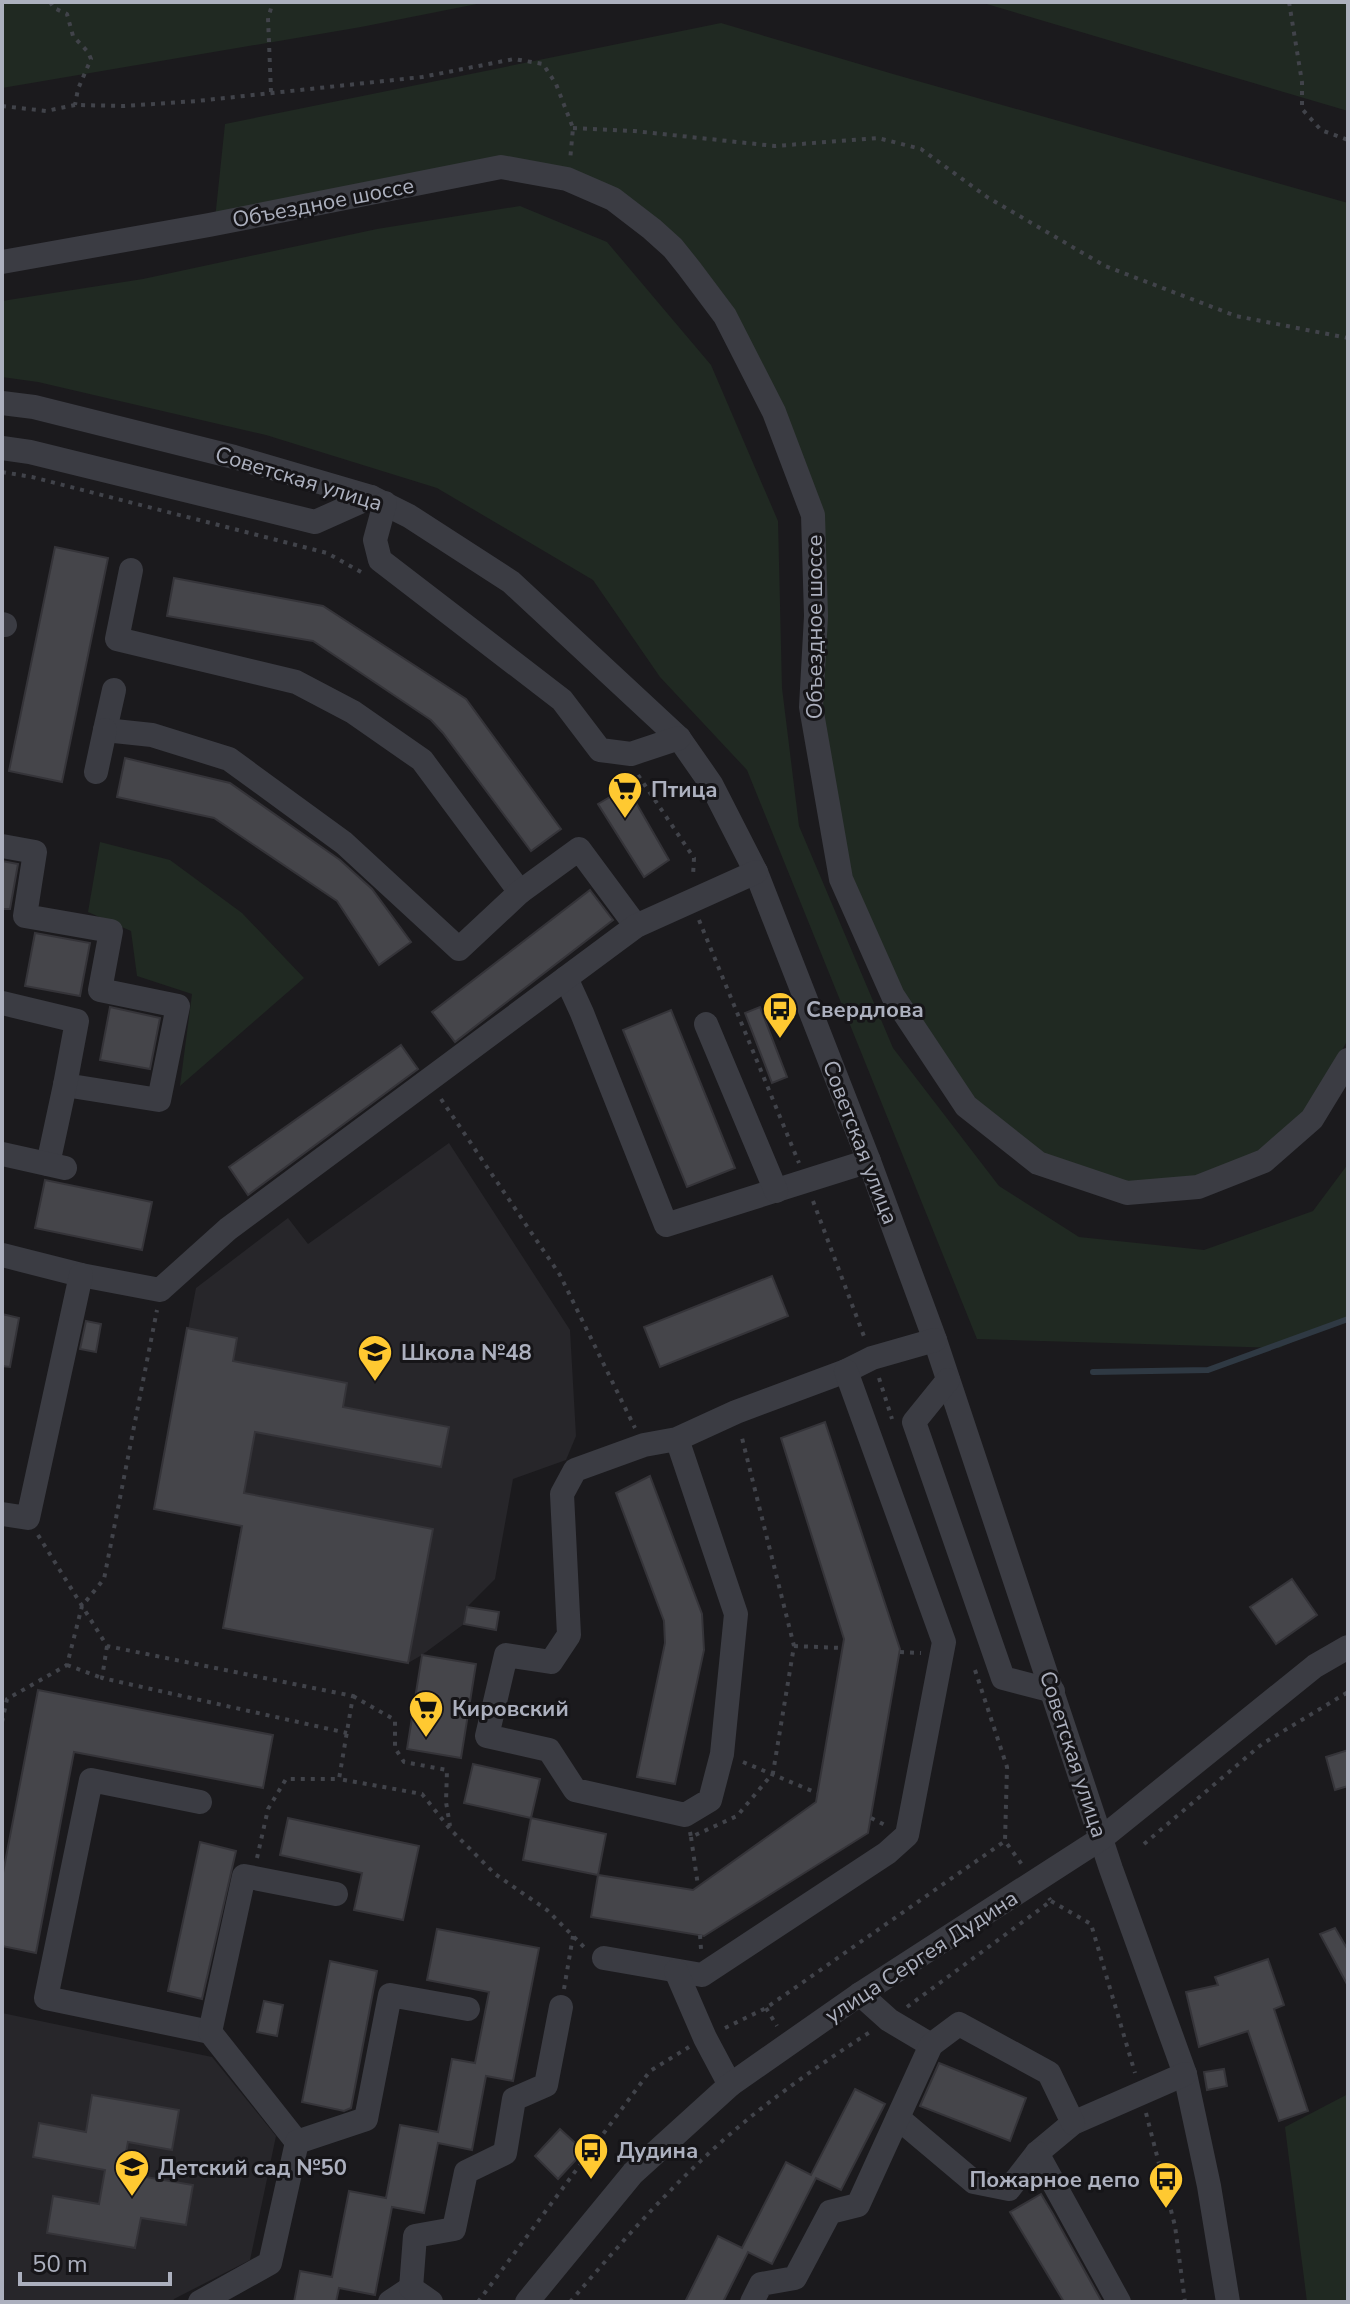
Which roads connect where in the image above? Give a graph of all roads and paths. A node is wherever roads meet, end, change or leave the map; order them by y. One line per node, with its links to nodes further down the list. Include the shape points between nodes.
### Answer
1 (50, 2): 5 (path, via 67,14 73,36 91,59)
2 (273, 2): 4 (path, via 268,18)
3 (1289, 2): 8 (path, via 1302,109 1321,130)
4 (271, 92): 5 (path, via 124,106); 7 (path, via 422,77 514,59 543,64)
5 (75, 105): 6 (path, via 46,111)
6 (2, 106)
7 (573, 128): 9 (path); 11 (path, via 775,146 878,138 921,149 987,197 1105,266 1236,316)
8 (1348, 140)
9 (567, 179): 10 (street, Объездное шоссе, via 501,167); 31 (street, Объездное шоссе, via 613,199 673,248 725,316 774,412 813,515 816,616 811,707 841,879 893,996 966,1106 1038,1163 1127,1193 1198,1187 1264,1161 1312,1119)
10 (2, 262)
11 (1348, 338)
12 (2, 403): 15 (street, Советская улица, via 234,457)
13 (2, 448): 15 (street, via 315,522)
14 (2, 472): 17 (path, via 327,553)
15 (378, 500): 20 (street, Советская улица, via 511,582); 20 (street, via 375,540 380,560 562,700 600,750 631,754)
16 (131, 570): 25 (street, via 117,639 296,682 353,712 422,760)
17 (369, 576)
18 (114, 690): 19 (street)
19 (105, 730): 22 (street); 25 (street, via 152,735 229,759 344,843 459,949)
20 (679, 738): 24 (street, Советская улица, via 711,784)
21 (628, 771): 26 (path, via 639,775 694,858)
22 (96, 772)
23 (2, 846): 33 (street, via 35,852 25,916 111,931 100,990 178,1006 159,1100)
24 (756, 872): 26 (street); 35 (street, Советская улица)
25 (520, 892): 27 (street, via 579,849)
26 (692, 901): 27 (street); 36 (path)
27 (636, 926): 28 (street)
28 (566, 978): 32 (street); 37 (street, via 666,1225)
29 (2, 1003): 33 (street, via 77,1021)
30 (706, 1024): 37 (street)
31 (1348, 1060)
32 (428, 1080): 40 (street, via 228,1229); 48 (path, via 560,1275)
33 (65, 1085): 34 (street, via 56,1166)
34 (2, 1154)
35 (869, 1161): 36 (street); 41 (street, Советская улица)
36 (806, 1182): 37 (street); 42 (path)
37 (776, 1191)
38 (2, 1255): 39 (street)
39 (81, 1275): 40 (street); 50 (street)
40 (160, 1290): 51 (path, via 104,1579)
41 (935, 1340): 42 (street); 44 (street, Советская улица)
42 (872, 1358): 43 (street); 46 (path)
43 (846, 1371): 45 (street); 79 (street, via 944,1642 907,1835 702,1975)
44 (948, 1380): 59 (street, Советская улица); 59 (street, via 914,1422 1003,1678)
45 (736, 1412): 47 (street); 53 (path)
46 (892, 1419)
47 (677, 1439): 48 (street); 64 (street, via 736,1614)
48 (644, 1445): 69 (street, via 575,1470 568,1482 562,1494 569,1635 551,1662 506,1655 487,1736 549,1750 575,1790)
49 (2, 1514): 50 (street)
50 (28, 1518): 51 (path)
51 (82, 1606): 52 (path); 57 (path)
52 (107, 1646): 58 (path); 61 (path)
53 (794, 1646): 55 (path); 65 (path)
54 (1348, 1647): 71 (street, улица Сергея Дудина, via 1315,1666)
55 (843, 1648)
56 (972, 1661): 74 (path, via 1007,1767 1005,1841)
57 (67, 1665): 58 (path); 62 (path, via 7,1699)
58 (102, 1678): 63 (path)
59 (1053, 1691): 71 (street, Советская улица)
60 (1348, 1692): 72 (path, via 1262,1744)
61 (353, 1696): 63 (path); 70 (path, via 395,1720 395,1748 404,1762 447,1770)
62 (2, 1722)
63 (347, 1733): 66 (path)
64 (722, 1754): 65 (path); 69 (street, via 710,1800)
65 (773, 1773): 67 (path); 69 (path, via 737,1816)
66 (339, 1779): 70 (path, via 422,1794); 73 (path, via 286,1779 268,1809)
67 (817, 1793)
68 (200, 1802): 84 (street, via 91,1780 46,1998)
69 (688, 1826): 75 (path)
70 (450, 1829): 77 (path, via 495,1874 547,1910)
71 (1102, 1838): 74 (street, улица Сергея Дудина); 86 (street, Советская улица)
72 (1144, 1844)
73 (253, 1878): 76 (street); 84 (street, via 244,1876)
74 (1035, 1882): 80 (street, улица Сергея Дудина); 83 (path, via 1051,1901)
75 (698, 1886)
76 (336, 1894)
77 (573, 1936): 78 (path, via 594,1956); 81 (path)
78 (604, 1958): 79 (street)
79 (676, 1971): 87 (street)
80 (860, 1994): 83 (street); 87 (street, улица Сергея Дудина)
81 (561, 2007): 92 (street, via 546,2085 514,2099 505,2153 466,2172 454,2229 415,2236)
82 (468, 2009): 90 (street, via 390,1995 366,2119)
83 (889, 2020): 85 (street); 96 (path, via 811,2070 709,2153 651,2209)
84 (210, 2032): 90 (street)
85 (931, 2045): 88 (street); 89 (street, via 959,2024 1049,2073)
86 (1185, 2074): 89 (street); 99 (street, Советская улица)
87 (730, 2085): 95 (street, улица Сергея Дудина, via 633,2173)
88 (898, 2118): 91 (street, via 974,2182 1009,2189); 97 (street, via 858,2205 830,2212 795,2278 761,2284)
89 (1073, 2123): 91 (street)
90 (297, 2142): 93 (street, via 270,2263)
91 (1037, 2153): 98 (street)
92 (421, 2295): 94 (street)
93 (200, 2302)
94 (390, 2302)
95 (527, 2302)
96 (570, 2302)
97 (752, 2302)
98 (1119, 2302)
99 (1228, 2302)

